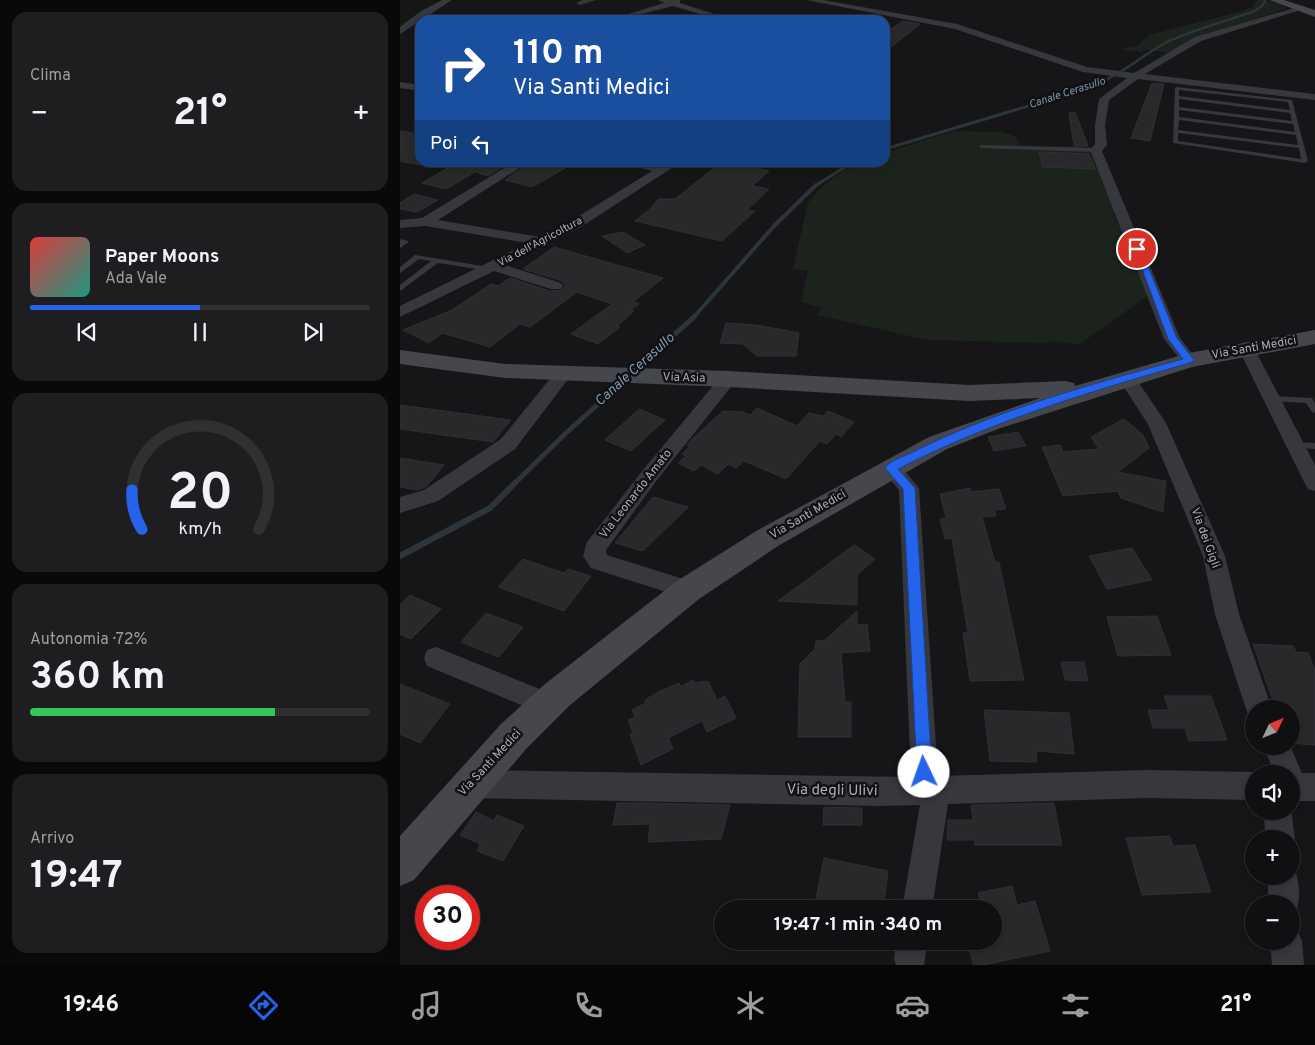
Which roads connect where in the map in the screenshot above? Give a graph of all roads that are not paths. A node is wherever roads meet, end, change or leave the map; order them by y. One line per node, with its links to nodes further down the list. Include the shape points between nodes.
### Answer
1 (448, 0): 12 (street)
2 (592, 0): 7 (street)
3 (662, 0): 8 (street)
4 (684, 0): 8 (street)
5 (810, 0): 10 (street)
6 (1275, 0): 9 (street)
7 (580, 3)
8 (672, 3): 13 (street); 14 (street)
9 (1298, 8): 11 (street); 18 (street, via 1198,39)
10 (875, 13)
11 (1315, 14)
12 (421, 15)
13 (630, 15)
14 (712, 15)
15 (890, 15): 18 (street, via 948,25 1074,67)
16 (415, 20): 17 (street)
17 (400, 31)
18 (1138, 76): 19 (street); 38 (street, via 1104,100 1101,145)
19 (1177, 84): 22 (street); 25 (lane)
20 (400, 85): 21 (street)
21 (415, 87)
22 (1233, 91): 23 (street); 26 (lane)
23 (1289, 97): 24 (street); 28 (lane)
24 (1315, 97)
25 (1176, 98): 26 (lane); 27 (lane)
26 (1234, 104): 28 (lane); 29 (lane)
27 (1176, 108): 29 (lane); 30 (lane)
28 (1293, 112): 31 (lane)
29 (1235, 115): 31 (lane); 32 (lane)
30 (1176, 118): 32 (lane); 33 (lane)
31 (1295, 123): 34 (lane)
32 (1235, 126): 34 (lane); 35 (lane)
33 (1176, 131): 35 (lane); 39 (lane, via 1175,142)
34 (1298, 134): 37 (lane)
35 (1236, 138): 37 (lane); 39 (lane)
36 (982, 146): 38 (lane)
37 (1301, 147): 39 (lane, via 1305,161)
38 (1096, 150): 58 (street, via 1172,339)
39 (1237, 152)
40 (515, 167): 44 (street)
41 (648, 167): 43 (street)
42 (667, 167): 43 (street, Via dell'Agricoltura)
43 (662, 170): 47 (street, Via dell'Agricoltura, via 576,224)
44 (425, 222): 45 (street); 47 (street)
45 (400, 224)
46 (400, 241): 48 (lane, via 406,242)
47 (542, 241): 50 (street, Via dell'Agricoltura)
48 (400, 246)
49 (437, 260): 50 (lane); 51 (lane, via 418,257); 53 (lane)
50 (491, 267): 52 (street); 54 (street, Via dell'Agricoltura)
51 (400, 271)
52 (556, 286)
53 (400, 289)
54 (400, 312)
55 (1315, 337): 56 (street, Via Santi Medici)
56 (1247, 350): 58 (street, Via Santi Medici); 63 (street)
57 (400, 357): 59 (street, Via Asia, via 505,371)
58 (1189, 360): 60 (street, Via Santi Medici)
59 (563, 374): 61 (street, Via Asia); 71 (street, via 508,444 431,496)
60 (1127, 378): 64 (street, Via Santi Medici, via 1094,389); 74 (street, Via dei Gigli, via 1157,423 1214,556 1227,614)
61 (728, 379): 62 (street, Via Asia); 72 (street, Via Leonardo Amato, via 594,548 594,556 599,562)
62 (969, 393): 64 (street, Via Asia); 66 (street, Via Asia, via 988,402 992,411)
63 (1272, 399): 65 (lane, via 1309,400); 67 (street)
64 (1024, 400): 66 (street, Via Santi Medici)
65 (1315, 410)
66 (989, 423): 69 (street, Via Santi Medici)
67 (1295, 445): 68 (lane); 70 (street)
68 (1315, 446)
69 (891, 468): 72 (street, Via Santi Medici, via 768,538); 78 (street, via 909,488)
70 (1315, 484)
71 (400, 505)
72 (688, 590): 75 (street, Via Santi Medici)
73 (436, 658): 75 (street)
74 (1256, 700)
75 (548, 704): 76 (street, Via Santi Medici)
76 (470, 784): 78 (street, Via degli Ulivi, via 870,792); 79 (street, Via Santi Medici)
77 (1245, 786): 78 (street, Via degli Ulivi, via 1148,784)
78 (931, 790): 80 (street)
79 (400, 866)
80 (918, 900)
81 (1287, 950): 82 (street)
82 (1288, 965)

